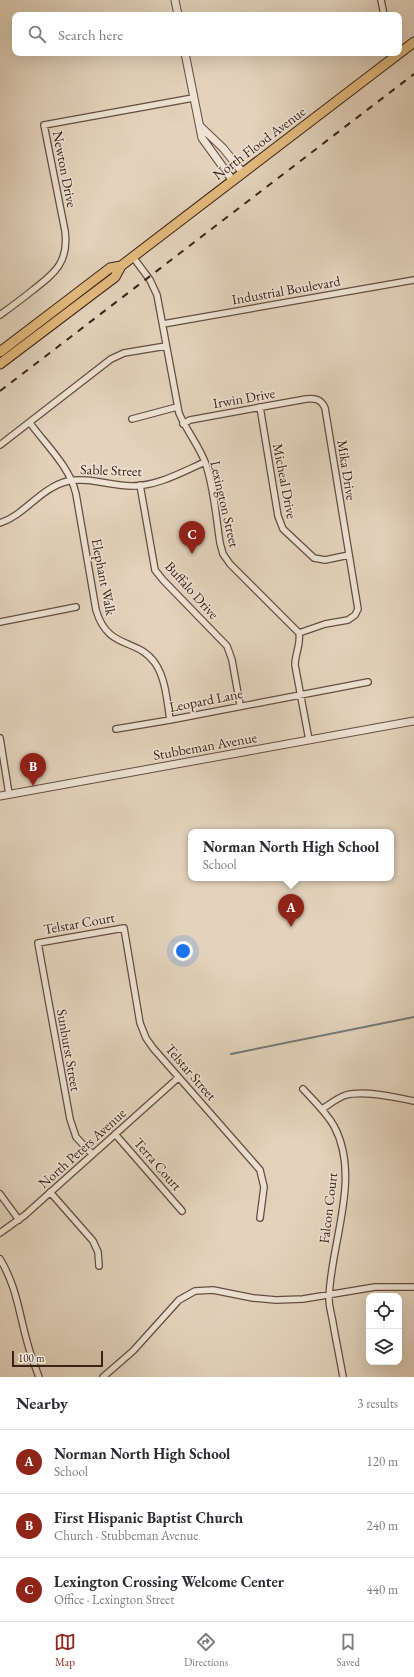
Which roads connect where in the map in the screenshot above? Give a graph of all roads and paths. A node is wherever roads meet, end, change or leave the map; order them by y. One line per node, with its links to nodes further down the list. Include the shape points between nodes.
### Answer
1 (175, 0): 3 (street)
2 (382, 0): 4 (street)
3 (177, 12)
4 (384, 12)
5 (414, 42): 6 (main road, North Flood Avenue)
6 (402, 51)
7 (186, 56): 9 (street)
8 (396, 56): 11 (main road, North Flood Avenue)
9 (193, 98): 10 (street); 16 (street, Newton Drive, via 44,125 65,231 64,255 50,276)
10 (201, 127): 11 (street, via 223,148); 12 (street, via 202,138)
11 (243, 173): 12 (main road, North Flood Avenue)
12 (233, 181): 13 (main road, North Flood Avenue)
13 (133, 257): 14 (main road, North Flood Avenue); 17 (street, Lexington Street, via 155,290)
14 (121, 266): 19 (main road, North Flood Avenue, via 110,268); 20 (main road, North Flood Avenue, via 115,277)
15 (414, 280): 17 (street, Industrial Boulevard)
16 (0, 315)
17 (163, 324): 18 (street, Lexington Street)
18 (166, 346): 22 (street, Lexington Street); 25 (street, via 124,353 111,359)
19 (0, 352)
20 (0, 364)
21 (311, 398): 23 (street, Irwin Drive); 32 (street, Mika Drive, via 320,400 325,408)
22 (177, 407): 24 (street); 26 (street, Lexington Street)
23 (260, 407): 26 (street, Irwin Drive, via 190,420); 32 (street, Micheal Drive, via 281,525 309,555 316,559 325,560)
24 (132, 419)
25 (30, 423): 27 (street); 29 (street, Elephant Walk)
26 (183, 424): 28 (street, Lexington Street)
27 (0, 445)
28 (205, 462): 30 (street, Sable Street, via 176,475); 35 (street, Lexington Street, via 223,554)
29 (72, 481): 30 (street, Sable Street, via 90,480); 31 (street, Sable Street, via 54,486); 39 (street, Elephant Walk, via 100,623 112,637 144,653 155,663 162,678)
30 (140, 485): 38 (street, Buffalo Drive, via 155,570 227,646)
31 (0, 523)
32 (349, 555): 35 (street, Mika Drive, via 358,604 355,615 348,620)
33 (76, 607): 34 (street)
34 (0, 622)
35 (299, 633): 37 (street, via 295,658)
36 (368, 682): 37 (street, Leopard Lane)
37 (301, 694): 38 (street, Leopard Lane); 43 (street)
38 (240, 705): 39 (street, Leopard Lane)
39 (170, 720): 41 (street, Leopard Lane)
40 (414, 721): 43 (street, Stubbeman Avenue)
41 (116, 729)
42 (0, 738): 44 (street)
43 (309, 740): 44 (street, Stubbeman Avenue)
44 (9, 794): 45 (street, Stubbeman Avenue)
45 (0, 796)
46 (124, 928): 47 (street, Telstar Court); 48 (street, Telstar Street, via 142,1028 153,1048)
47 (38, 943): 53 (street, Sunburst Street, via 70,1119 76,1136)
48 (178, 1078): 52 (street, North Peters Avenue); 57 (street, Telstar Street, via 260,1170 264,1187)
49 (303, 1089): 51 (street, Falcon Court)
50 (414, 1101): 51 (street, via 352,1094 339,1098)
51 (322, 1109): 63 (street, Falcon Court, via 342,1144 346,1171)
52 (115, 1134): 53 (street, North Peters Avenue); 56 (street, Terra Court)
53 (92, 1154): 54 (street, North Peters Avenue)
54 (50, 1192): 58 (street, North Peters Avenue); 61 (street, via 94,1241)
55 (0, 1194): 58 (street)
56 (182, 1211)
57 (260, 1218)
58 (19, 1220): 59 (street, North Peters Avenue)
59 (0, 1233)
60 (0, 1259): 64 (street, via 16,1293)
61 (99, 1266)
62 (414, 1287): 63 (street, via 375,1286)
63 (330, 1294): 65 (street, via 276,1300 213,1290 195,1291 179,1300 133,1351); 66 (street, Falcon Court, via 329,1301)
64 (39, 1377)
65 (103, 1377)
66 (343, 1377)

